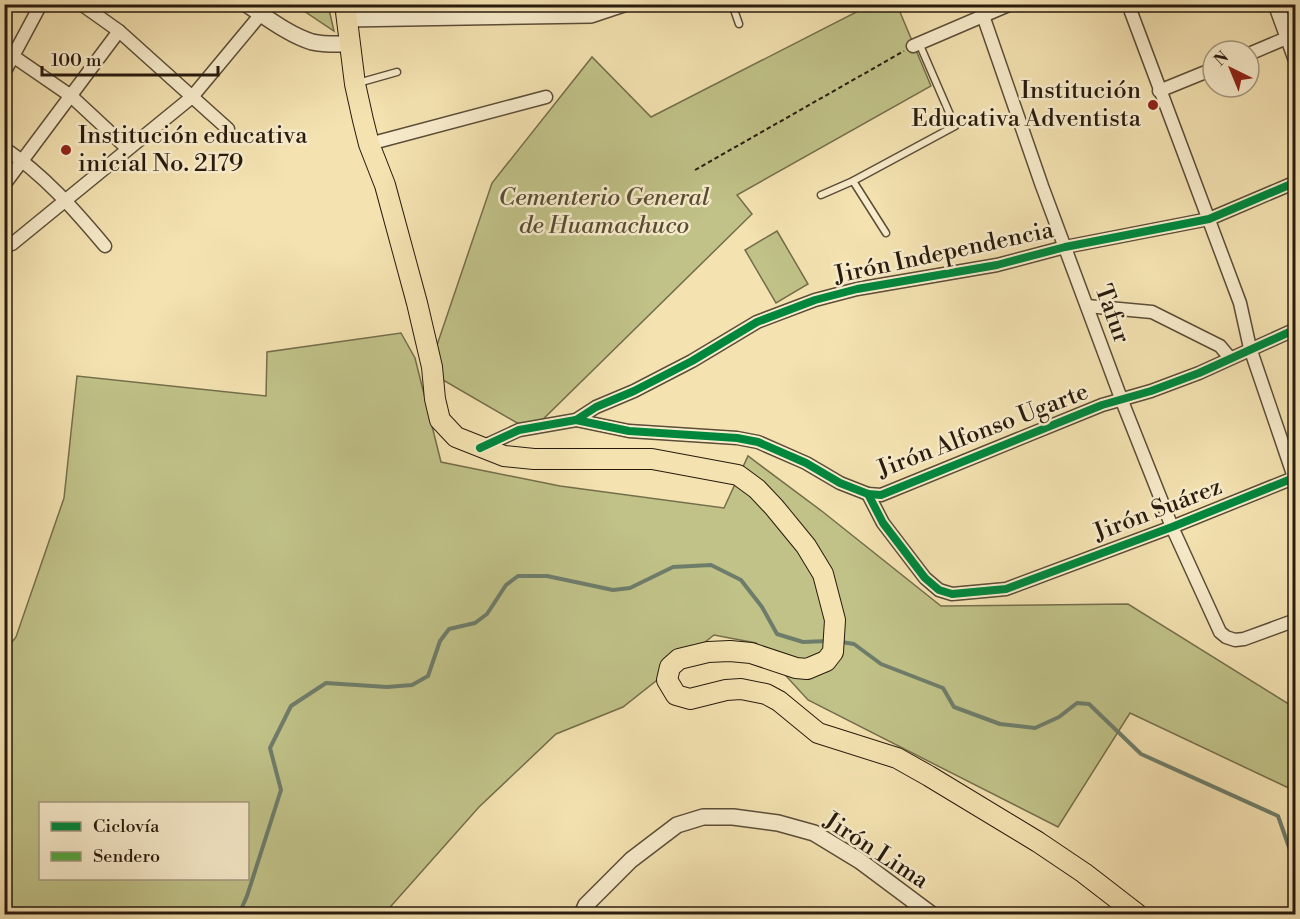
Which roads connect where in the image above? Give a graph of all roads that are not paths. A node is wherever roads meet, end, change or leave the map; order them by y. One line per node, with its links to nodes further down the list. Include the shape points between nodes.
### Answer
1 (41, 4): 19 (street)
2 (81, 4): 14 (street)
3 (246, 4): 12 (street)
4 (624, 4): 9 (street)
5 (732, 4): 13 (lane)
6 (1011, 4): 10 (street)
7 (1128, 4): 25 (street)
8 (1276, 4): 15 (street)
9 (609, 8): 11 (street, via 591,15)
10 (982, 10): 17 (street); 43 (street, Tafur)
11 (346, 12): 16 (highway)
12 (261, 14): 16 (street, via 311,41); 27 (street)
13 (739, 24)
14 (119, 31): 26 (street); 27 (street)
15 (1292, 36): 18 (street); 20 (street)
16 (350, 44): 24 (highway)
17 (916, 45): 34 (lane, via 955,126)
18 (1261, 49)
19 (9, 53): 22 (street); 26 (street)
20 (1296, 59)
21 (397, 72): 24 (lane)
22 (4, 73)
23 (1201, 74): 25 (street)
24 (355, 84): 30 (highway)
25 (1159, 91): 39 (street)
26 (71, 96): 32 (street); 33 (street)
27 (192, 97): 29 (street); 32 (street)
28 (546, 97): 30 (street)
29 (228, 129)
30 (369, 144): 50 (highway, via 388,195 417,303 440,420 456,437)
31 (4, 148): 33 (street)
32 (128, 149): 38 (street)
33 (23, 161): 36 (street); 38 (street)
34 (853, 181): 37 (lane); 40 (lane)
35 (1296, 182): 39 (street, Jirón Independencia)
36 (4, 185)
37 (821, 195)
38 (66, 200): 41 (street, via 12,244); 42 (street)
39 (1209, 219): 43 (street, Jirón Independencia); 46 (street, via 1240,303)
40 (886, 233)
41 (4, 241)
42 (105, 246)
43 (1065, 247): 44 (street, Tafur); 49 (street, Jirón Independencia, via 996,266 868,286 815,300 757,322 692,361 596,406)
44 (1087, 306): 47 (street, via 1152,312 1220,346); 48 (street, Tafur)
45 (1296, 329): 46 (street, Jirón Alfonso Ugarte)
46 (1250, 348): 47 (street, Jirón Alfonso Ugarte); 51 (street)
47 (1230, 358): 48 (street, Jirón Alfonso Ugarte)
48 (1122, 401): 52 (street, Jirón Alfonso Ugarte, via 1102,405 881,495); 53 (street, Tafur)
49 (576, 420): 50 (street, Jirón Independencia, via 519,430); 52 (street, Jirón Alfonso Ugarte, via 629,431 758,442)
50 (480, 448): 57 (highway, via 504,456 534,459 652,459 738,475 757,489 806,546 823,574 835,620 833,652 826,662 807,669 730,651 679,659 670,667 667,680 676,695 690,699 741,689 766,694 818,733 897,759 929,776 1038,842)
51 (1295, 479): 53 (street, Jirón Suárez)
52 (868, 494): 53 (street, Jirón Suárez, via 883,522 925,578 939,590 952,594 1006,589)
53 (1172, 526): 54 (street, Tafur, via 1220,632 1226,637 1244,639)
54 (1296, 620)
55 (582, 915): 56 (street, Jirón Lima, via 586,905 631,860 677,825 703,817 778,823 814,833 860,861)
56 (931, 915)
57 (1137, 915)

